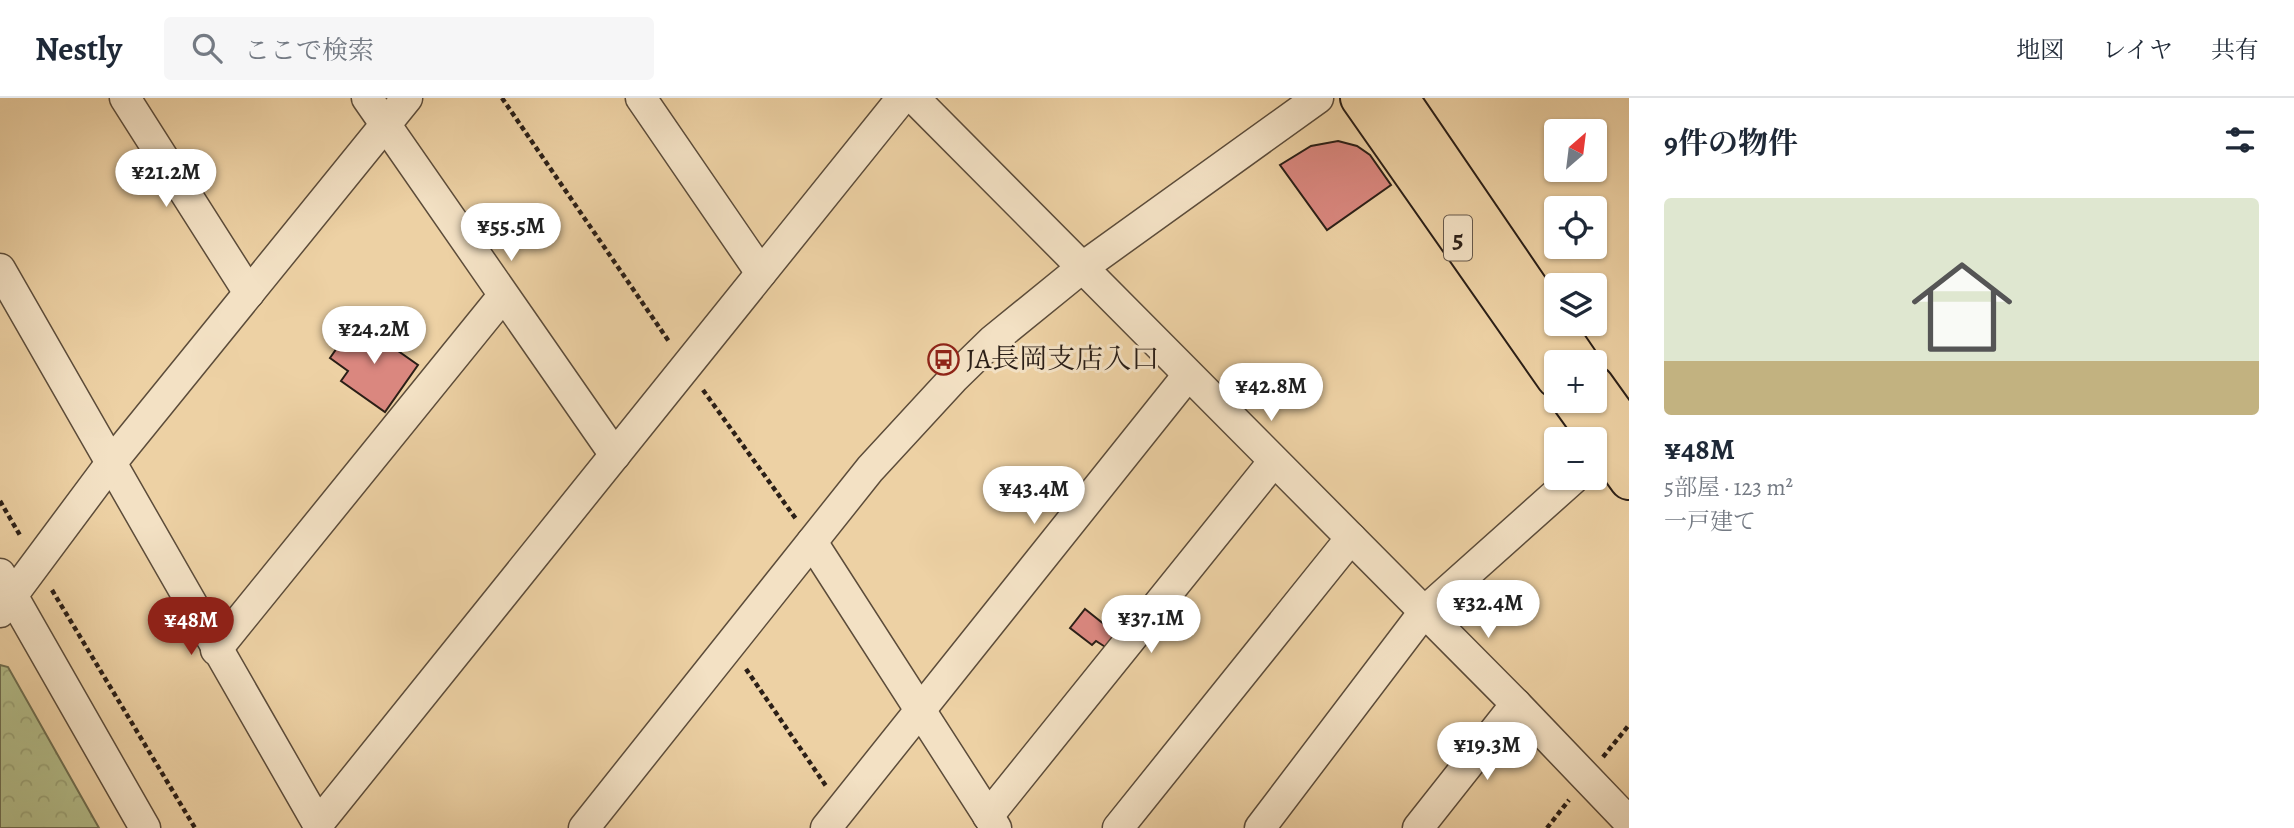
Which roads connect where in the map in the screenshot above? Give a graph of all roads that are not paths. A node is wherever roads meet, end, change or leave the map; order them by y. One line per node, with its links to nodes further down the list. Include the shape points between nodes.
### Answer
1 (125, 98): 14 (street)
2 (367, 98): 10 (street)
3 (407, 98): 10 (street)
4 (641, 98): 13 (street)
5 (902, 98): 13 (street)
6 (914, 98): 11 (street)
7 (1318, 98): 11 (street)
8 (1360, 98): 17 (main road, 5)
9 (1399, 98): 16 (main road, 5)
10 (385, 124): 14 (street); 15 (street)
11 (1083, 267): 18 (street); 28 (street, via 953,379 870,469)
12 (0, 269): 24 (street)
13 (761, 273): 22 (street)
14 (249, 293): 24 (street)
15 (503, 296): 22 (street); 31 (street)
16 (1570, 350)
17 (1544, 361)
18 (1188, 374): 23 (street); 33 (street)
19 (1582, 413): 21 (main road)
20 (1601, 413): 21 (main road)
21 (1610, 447): 25 (main road)
22 (615, 455): 31 (street, via 318,824)
23 (1274, 461): 27 (street); 35 (street)
24 (111, 463): 29 (street, via 36,564); 31 (street)
25 (1629, 480)
26 (1561, 490): 30 (street)
27 (1351, 538): 30 (street); 39 (street)
28 (813, 542): 33 (street); 38 (street)
29 (4, 594): 37 (street)
30 (1424, 612): 32 (street); 40 (street)
31 (216, 650)
32 (1516, 704): 36 (street); 41 (street)
33 (920, 709): 34 (street); 35 (street)
34 (834, 818)
35 (992, 822)
36 (1629, 822)
37 (145, 828)
38 (584, 828)
39 (1118, 828)
40 (1260, 828)
41 (1418, 828)

